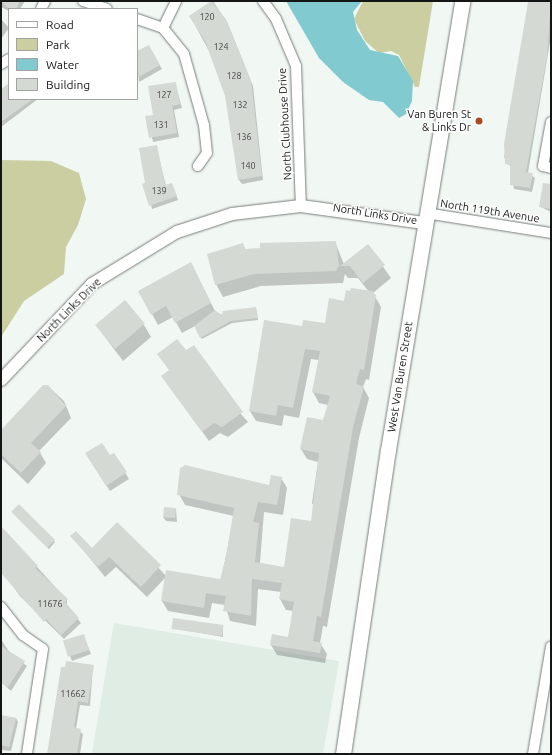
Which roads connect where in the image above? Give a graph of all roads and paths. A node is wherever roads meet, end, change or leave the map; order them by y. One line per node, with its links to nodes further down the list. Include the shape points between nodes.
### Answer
1 (83, 1): 5 (street)
2 (176, 1): 7 (street)
3 (263, 1): 11 (street, North Clubhouse Drive, via 276,19 296,66)
4 (462, 1): 12 (main road, West Van Buren Street)
5 (104, 8)
6 (138, 19): 7 (street)
7 (163, 28): 9 (street, via 184,54 197,89 207,153)
8 (551, 122): 10 (street)
9 (198, 166)
10 (547, 167)
11 (301, 206): 12 (street, North Links Drive); 14 (street, North Links Drive, via 232,214 176,232 155,243 92,284)
12 (425, 218): 13 (street, North 119th Avenue); 18 (main road, West Van Buren Street)
13 (551, 233)
14 (1, 380)
15 (1, 607): 17 (street, via 23,635 43,649)
16 (551, 647): 19 (street)
17 (27, 754)
18 (343, 754)
19 (533, 754)

